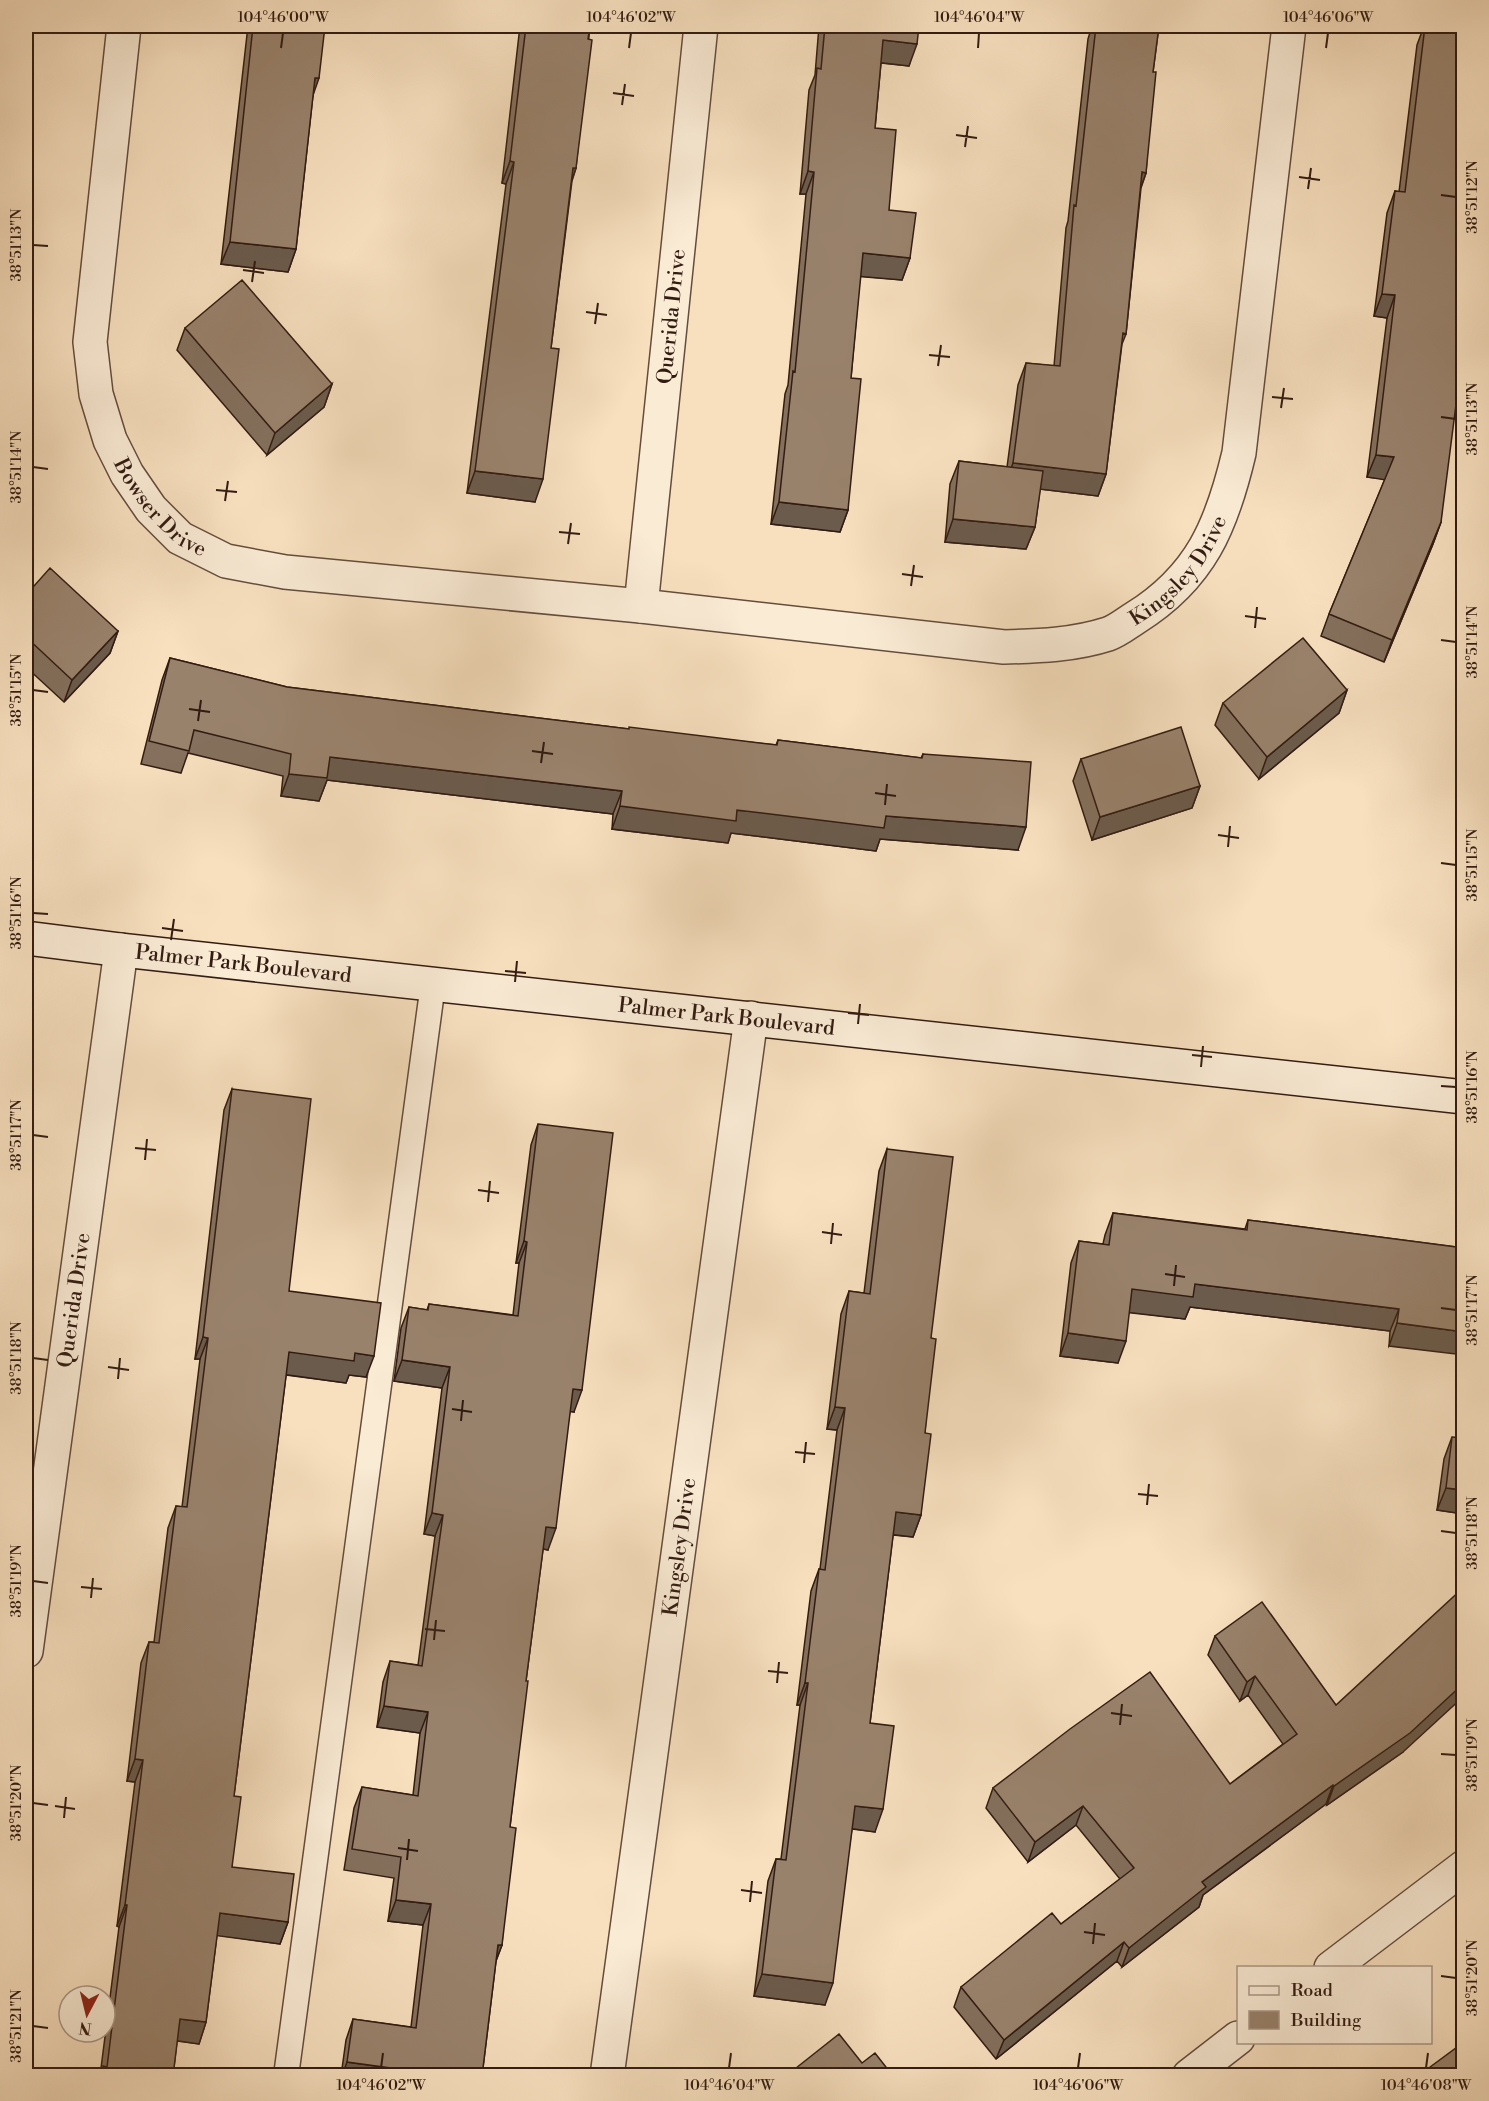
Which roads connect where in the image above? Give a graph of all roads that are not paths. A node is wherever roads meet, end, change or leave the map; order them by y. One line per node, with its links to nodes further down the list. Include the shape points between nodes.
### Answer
1 (124, 26): 4 (street, Bowser Drive, via 90,342 96,394 110,440 151,509 180,538 226,561 285,572)
2 (700, 26): 4 (street, Querida Drive)
3 (1289, 26): 4 (street, Kingsley Drive, via 1239,453 1228,497 1212,536 1190,572 1154,606 1110,634 1060,645 1004,647)
4 (641, 606)
5 (26, 938): 6 (street, Palmer Park Boulevard)
6 (121, 950): 7 (street, Palmer Park Boulevard); 10 (street, Querida Drive)
7 (433, 984): 8 (street, Palmer Park Boulevard); 14 (lane)
8 (751, 1018): 9 (street, Palmer Park Boulevard); 15 (street, Kingsley Drive)
9 (1464, 1096)
10 (26, 1651)
11 (1464, 1867): 12 (street)
12 (1334, 1966)
13 (1237, 2040): 16 (street)
14 (286, 2076)
15 (607, 2076)
16 (1189, 2076)

